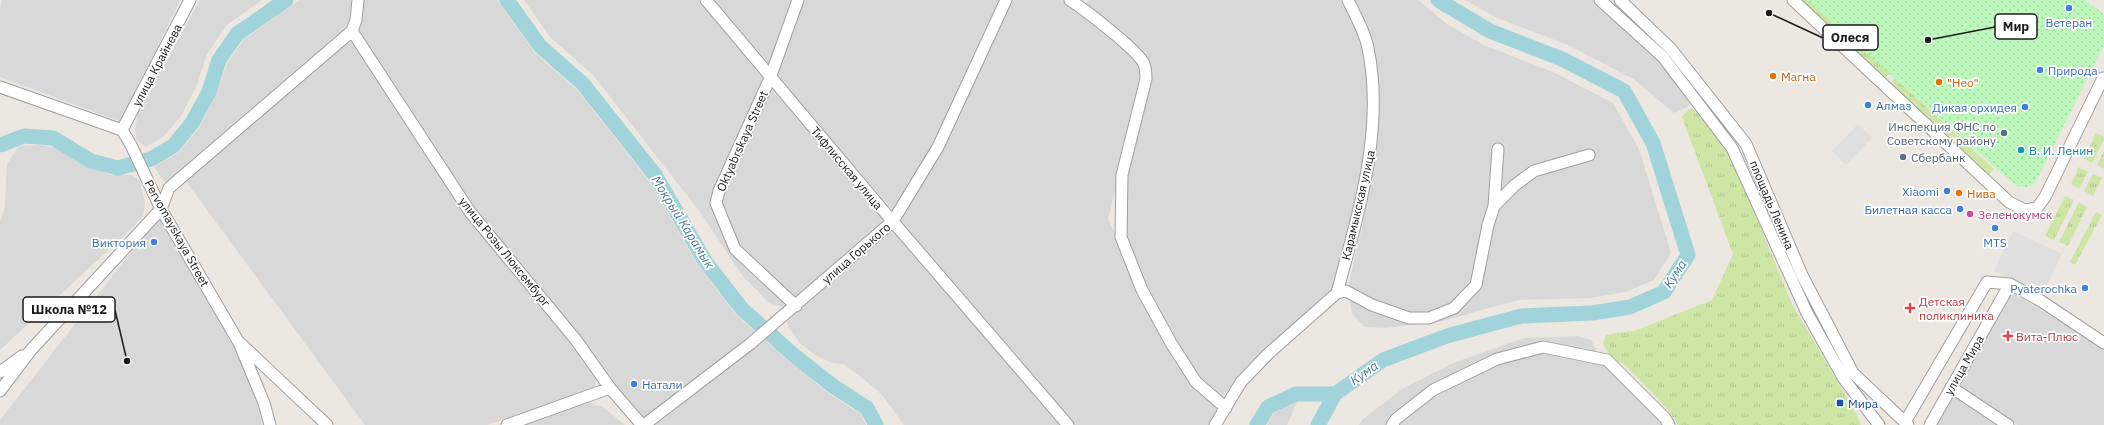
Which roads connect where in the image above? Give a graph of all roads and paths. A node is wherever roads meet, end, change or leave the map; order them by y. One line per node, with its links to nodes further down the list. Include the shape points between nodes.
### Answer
1 (190, 0): 15 (street, улица Крайнева)
2 (358, 0): 11 (street)
3 (706, 0): 12 (street, Тифлисская улица)
4 (798, 0): 12 (street, Oktyabrskaya Street)
5 (1006, 0): 20 (street, улица Горького, via 938,146)
6 (1348, 0): 22 (street, Карамыкская улица, via 1368,47 1373,94 1371,144 1362,198)
7 (1600, 0): 41 (street, площадь Ленина, via 1662,57 1732,148 1807,313 1844,379)
8 (1620, 0): 32 (street, площадь Ленина, via 1671,48 1746,144 1802,275 1853,373)
9 (1793, 0): 13 (street, via 2009,202 2025,210 2037,208 2044,197)
10 (1078, 2): 31 (street, via 1144,63 1146,80 1122,176 1121,237 1142,290 1171,343 1196,382)
11 (352, 31): 19 (street, via 169,188); 29 (street, улица Розы Люксембург, via 470,212 576,340)
12 (770, 78): 20 (street, Тифлисская улица); 23 (street, Oktyabrskaya Street, via 719,191 716,203 736,249)
13 (2103, 78)
14 (0, 87): 15 (street)
15 (122, 130): 19 (street, Pervomayskaya Street)
16 (1498, 150): 18 (street)
17 (1589, 155): 18 (street, via 1534,171)
18 (1494, 206): 22 (street, via 1476,285 1454,308 1429,318 1408,318 1372,305 1346,291)
19 (162, 209): 24 (street, Pervomayskaya Street); 26 (street)
20 (893, 221): 23 (street, улица Горького); 37 (street, Тифлисская улица)
21 (2010, 284): 25 (street, via 2041,301); 28 (street, улица Мира); 32 (street, улица Мира, via 1987,282)
22 (1338, 294): 31 (street, via 1268,354 1241,382)
23 (796, 306): 36 (street, улица Горького)
24 (238, 341): 33 (street, via 264,403); 34 (street, Pervomayskaya Street)
25 (2104, 343)
26 (31, 350): 27 (street); 30 (street)
27 (0, 372)
28 (1951, 387): 42 (street, улица Мира); 43 (street)
29 (610, 388): 35 (street); 36 (street, улица Розы Люксембург)
30 (0, 392)
31 (1226, 408): 38 (street)
32 (1902, 424)
33 (270, 425)
34 (327, 425)
35 (507, 425)
36 (643, 425)
37 (1068, 425)
38 (1215, 425)
39 (1392, 425): 40 (street, via 1433,390 1497,358 1543,347 1607,360)
40 (1670, 425)
41 (1879, 425)
42 (1930, 425)
43 (2008, 425)

